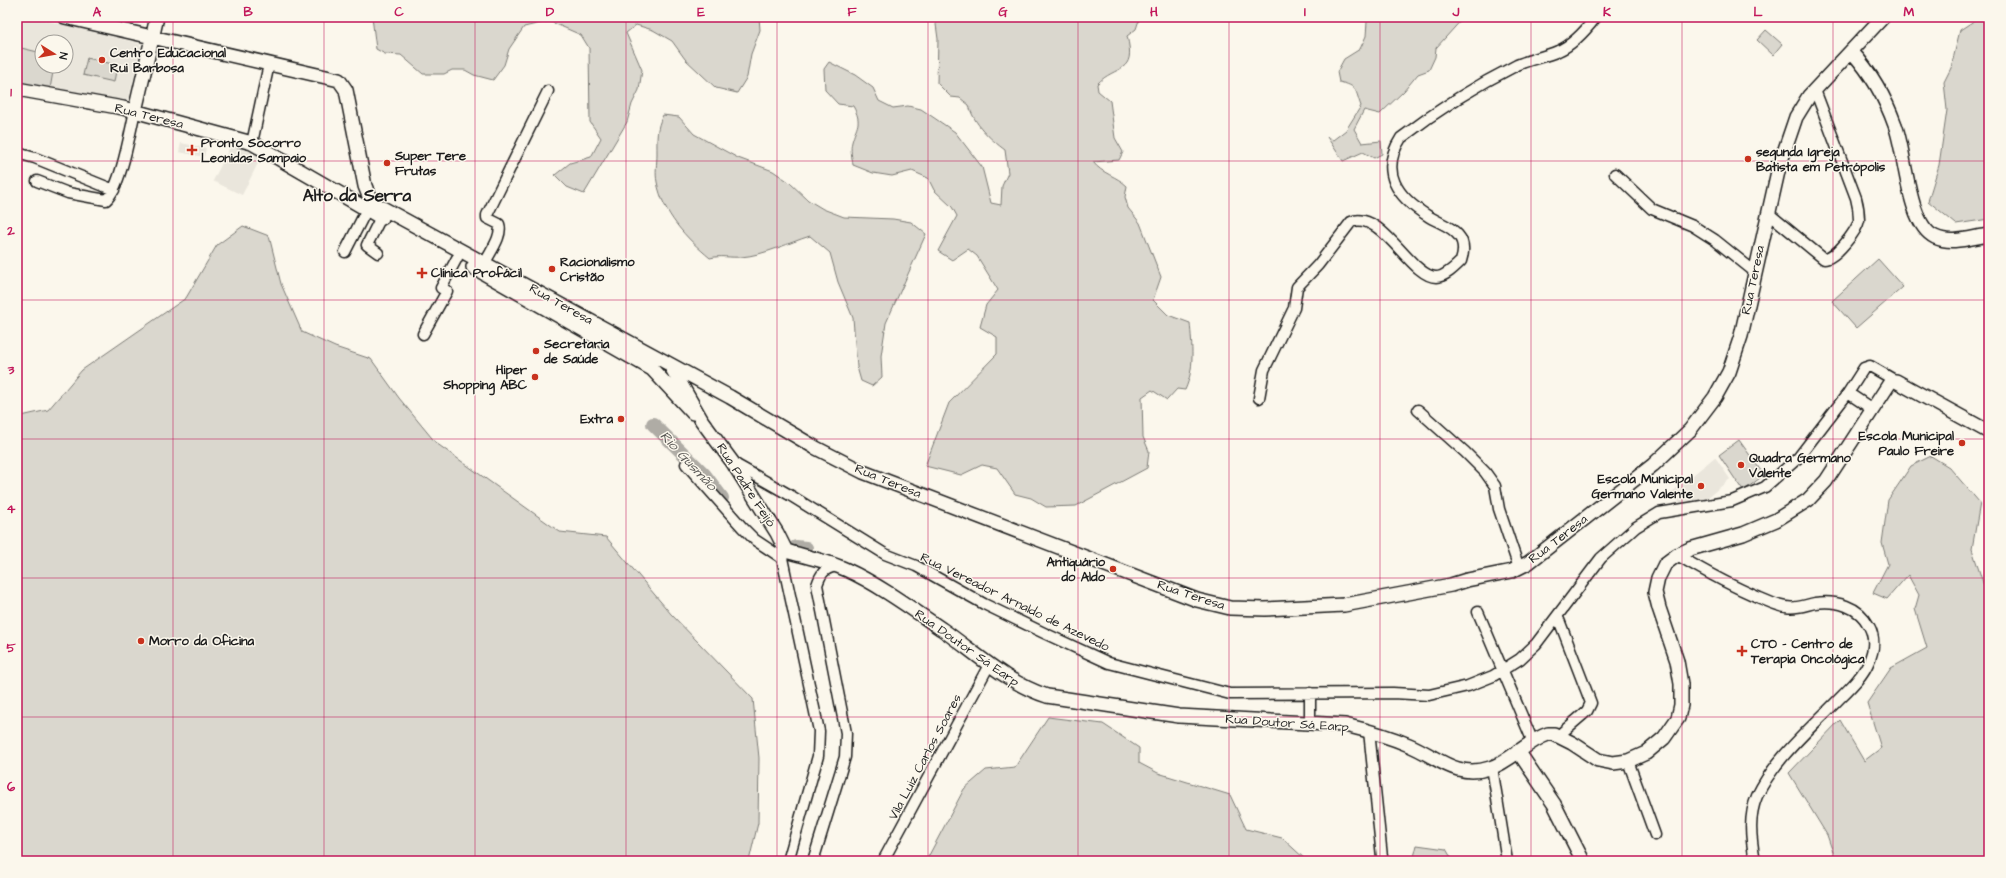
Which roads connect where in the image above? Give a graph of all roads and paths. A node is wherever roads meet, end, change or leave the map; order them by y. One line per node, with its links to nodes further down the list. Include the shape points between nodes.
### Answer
1 (65, 17): 5 (main road, Rua Teresa)
2 (157, 17): 5 (main road)
3 (1596, 17): 35 (street, via 1576,40 1567,46 1519,65 1482,85 1401,138 1394,149 1390,172 1392,178 1410,203 1458,234 1464,248 1462,261 1443,275 1430,276 1420,270 1375,226 1361,220 1351,222 1298,287 1294,308 1264,370)
4 (1882, 17): 6 (main road, Rua Teresa)
5 (152, 36): 7 (main road, Rua Teresa); 11 (main road)
6 (1852, 52): 9 (main road, Rua Teresa); 24 (main road, via 1877,84 1896,126 1914,210 1920,224 1935,237 1948,240)
7 (269, 64): 12 (street); 17 (main road, Rua Teresa, via 334,78 342,84 346,90)
8 (17, 89): 11 (main road, Rua Teresa)
9 (1815, 90): 22 (main road, Rua Teresa, via 1800,107 1796,117 1779,167); 22 (street, via 1856,198 1859,210 1856,229 1837,252 1824,259)
10 (548, 91): 28 (street, via 487,215 487,218 500,227)
11 (135, 111): 12 (main road, Rua Teresa); 18 (street)
12 (252, 143): 20 (main road, Rua Teresa)
13 (17, 153): 15 (street)
14 (1615, 174): 29 (street, via 1652,209 1693,226)
15 (82, 177): 18 (street); 19 (street)
16 (37, 181): 19 (street)
17 (365, 186): 20 (main road); 28 (main road, Rua Teresa, via 377,206)
18 (114, 190): 19 (street, via 106,200)
19 (75, 194)
20 (345, 195): 21 (main road, Rua Teresa)
21 (367, 209): 23 (main road, Rua Teresa); 25 (street)
22 (1768, 213): 29 (main road, Rua Teresa)
23 (381, 217): 26 (street, via 366,245); 27 (main road, Rua Teresa)
24 (1989, 235)
25 (344, 252)
26 (378, 253)
27 (457, 258): 30 (street, via 440,288 446,292); 31 (main road, Rua Teresa)
28 (485, 263): 31 (main road, Rua Teresa, via 625,339)
29 (1756, 272): 46 (main road, Rua Teresa, via 1741,336 1728,372 1715,397 1690,430 1653,465 1550,548)
30 (423, 334)
31 (655, 364): 32 (main road, Rua Teresa); 38 (main road, Rua Padre Feijó, via 687,407)
32 (670, 365): 38 (main road, Rua Padre Feijó); 46 (main road, Rua Teresa, via 863,472 1197,600 1230,608 1344,605 1451,585)
33 (1892, 378): 34 (street, Rua Vereador Arnaldo de Azevedo, via 1867,366 1861,371); 36 (main road); 39 (main road)
34 (1848, 393): 36 (street); 51 (street, Rua Vereador Arnaldo de Azevedo, via 1798,458 1765,487 1732,500 1659,513 1636,527 1591,568 1536,644)
35 (1259, 398)
36 (1872, 409): 43 (main road, via 1826,481 1808,500 1770,523)
37 (1418, 410): 46 (street, via 1470,457 1495,486 1499,509)
38 (702, 420): 40 (main road, Rua Padre Feijó)
39 (1989, 432)
40 (733, 463): 42 (main road, Rua Padre Feijó, via 777,533); 52 (street, Rua Vereador Arnaldo de Azevedo, via 886,554 916,566 984,604 1109,663 1230,694)
41 (686, 464): 42 (street, via 755,540)
42 (784, 554): 44 (main road, Rua Doutor Sá Earp); 62 (street, via 819,731 818,756)
43 (1677, 555): 58 (main road, via 1665,564 1655,592 1677,661 1681,684 1678,718 1658,743 1646,753); 67 (street, via 1734,587 1784,607 1799,608 1814,603 1830,602 1848,606 1863,617 1871,630 1874,645 1865,669 1855,683 1788,752 1768,776 1757,797 1750,834)
44 (813, 558): 45 (main road, Rua Doutor Sá Earp); 47 (street)
45 (836, 566): 47 (street, via 826,569 821,574); 50 (main road, Rua Doutor Sá Earp, via 867,581 943,630)
46 (1519, 568)
47 (817, 585): 63 (street, via 847,744)
48 (1478, 612): 51 (street)
49 (1559, 620): 56 (street, via 1592,703 1584,715)
50 (989, 665): 53 (main road, Rua Doutor Sá Earp, via 1029,690 1047,696 1179,716); 64 (street, Vila Luiz Carlos Soares)
51 (1503, 670): 52 (street, Rua Vereador Arnaldo de Azevedo, via 1468,686 1429,695); 55 (street)
52 (1310, 693): 53 (street)
53 (1310, 723): 54 (main road, Rua Doutor Sá Earp, via 1345,725)
54 (1369, 731): 59 (main road, Rua Doutor Sá Earp, via 1409,745 1463,771); 61 (street)
55 (1531, 736): 56 (main road, Rua Doutor Sá Earp); 57 (main road, Rua Doutor Sá Earp)
56 (1558, 736): 58 (main road, via 1598,760 1613,763)
57 (1518, 751): 59 (main road, Rua Doutor Sá Earp); 66 (main road, via 1554,804)
58 (1628, 761): 60 (street)
59 (1492, 768): 65 (street)
60 (1655, 835)
61 (1382, 857)
62 (788, 861)
63 (813, 861)
64 (884, 861)
65 (1507, 861)
66 (1583, 861)
67 (1755, 861)

